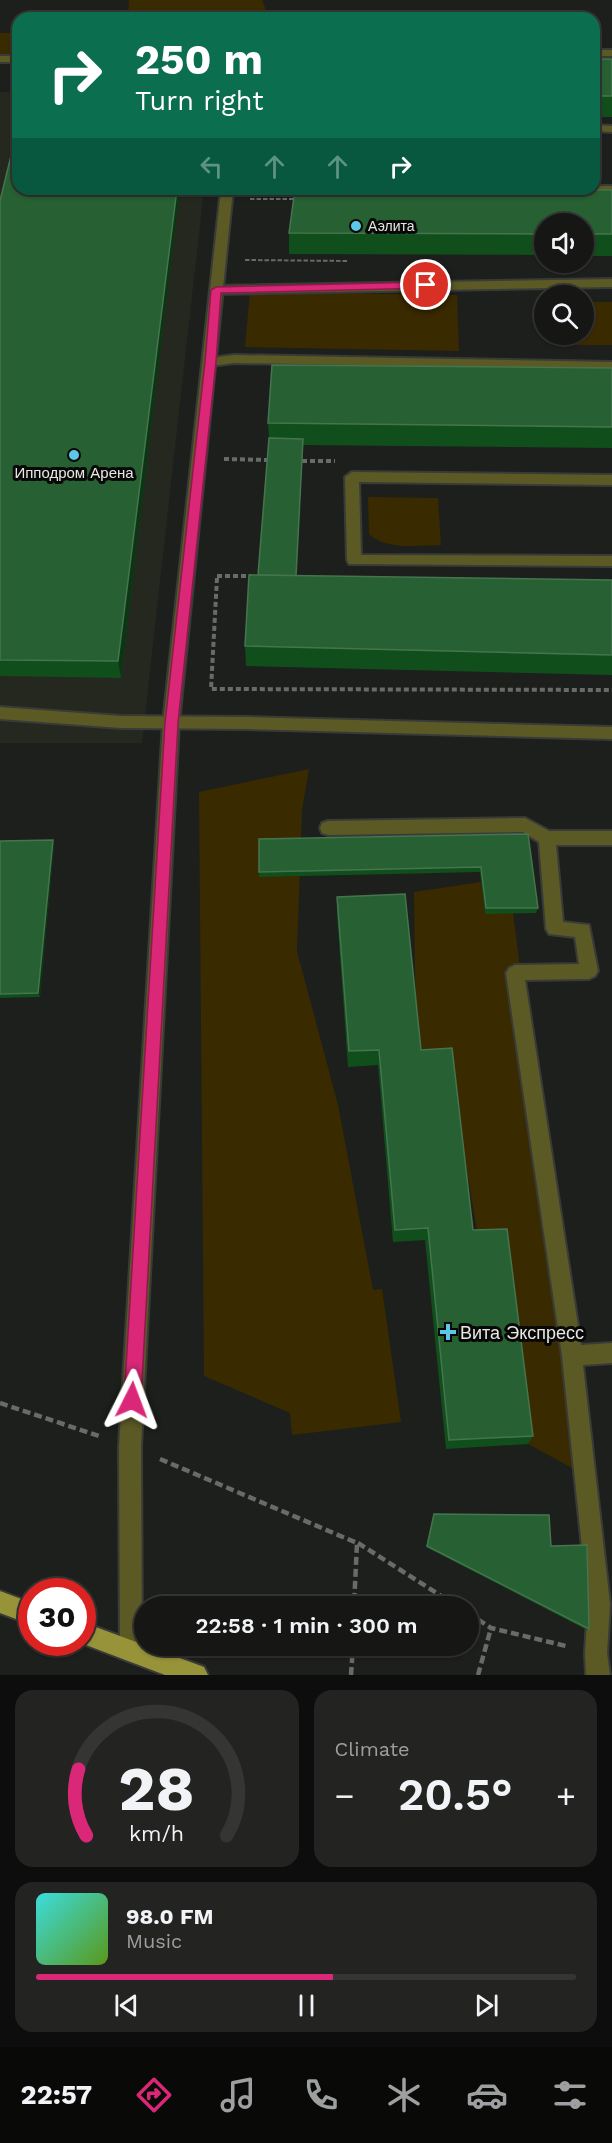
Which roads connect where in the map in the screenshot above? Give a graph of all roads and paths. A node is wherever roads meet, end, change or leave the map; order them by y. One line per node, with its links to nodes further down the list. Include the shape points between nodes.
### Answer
1 (226, 195): 5 (street)
2 (296, 199): 3 (path)
3 (250, 200)
4 (612, 283): 5 (street)
5 (216, 290): 6 (street)
6 (211, 362): 7 (street, via 234,359); 17 (street)
7 (612, 366)
8 (223, 459): 9 (path)
9 (268, 460)
10 (612, 480): 11 (street, via 352,477 354,560)
11 (612, 561)
12 (217, 576): 13 (path)
13 (259, 576)
14 (211, 689): 15 (path)
15 (612, 690)
16 (0, 713): 17 (street)
17 (171, 723): 18 (street); 25 (street)
18 (612, 733)
19 (328, 828): 20 (street, via 525,825)
20 (547, 838): 21 (street); 23 (street, via 555,929 583,930 589,970 514,972)
21 (612, 838)
22 (612, 1353): 23 (street)
23 (572, 1356): 30 (street)
24 (0, 1403): 25 (path)
25 (130, 1447): 26 (path); 35 (street)
26 (357, 1543): 27 (path); 28 (path)
27 (354, 1596)
28 (441, 1596)
29 (0, 1602): 31 (main road)
30 (606, 1603): 37 (street)
31 (18, 1609)
32 (479, 1620): 33 (path)
33 (490, 1628): 37 (path); 40 (path)
34 (96, 1638): 35 (main road)
35 (130, 1651): 38 (main road)
36 (352, 1656): 39 (path)
37 (597, 1664)
38 (196, 1675)
39 (351, 1675)
40 (478, 1675)

